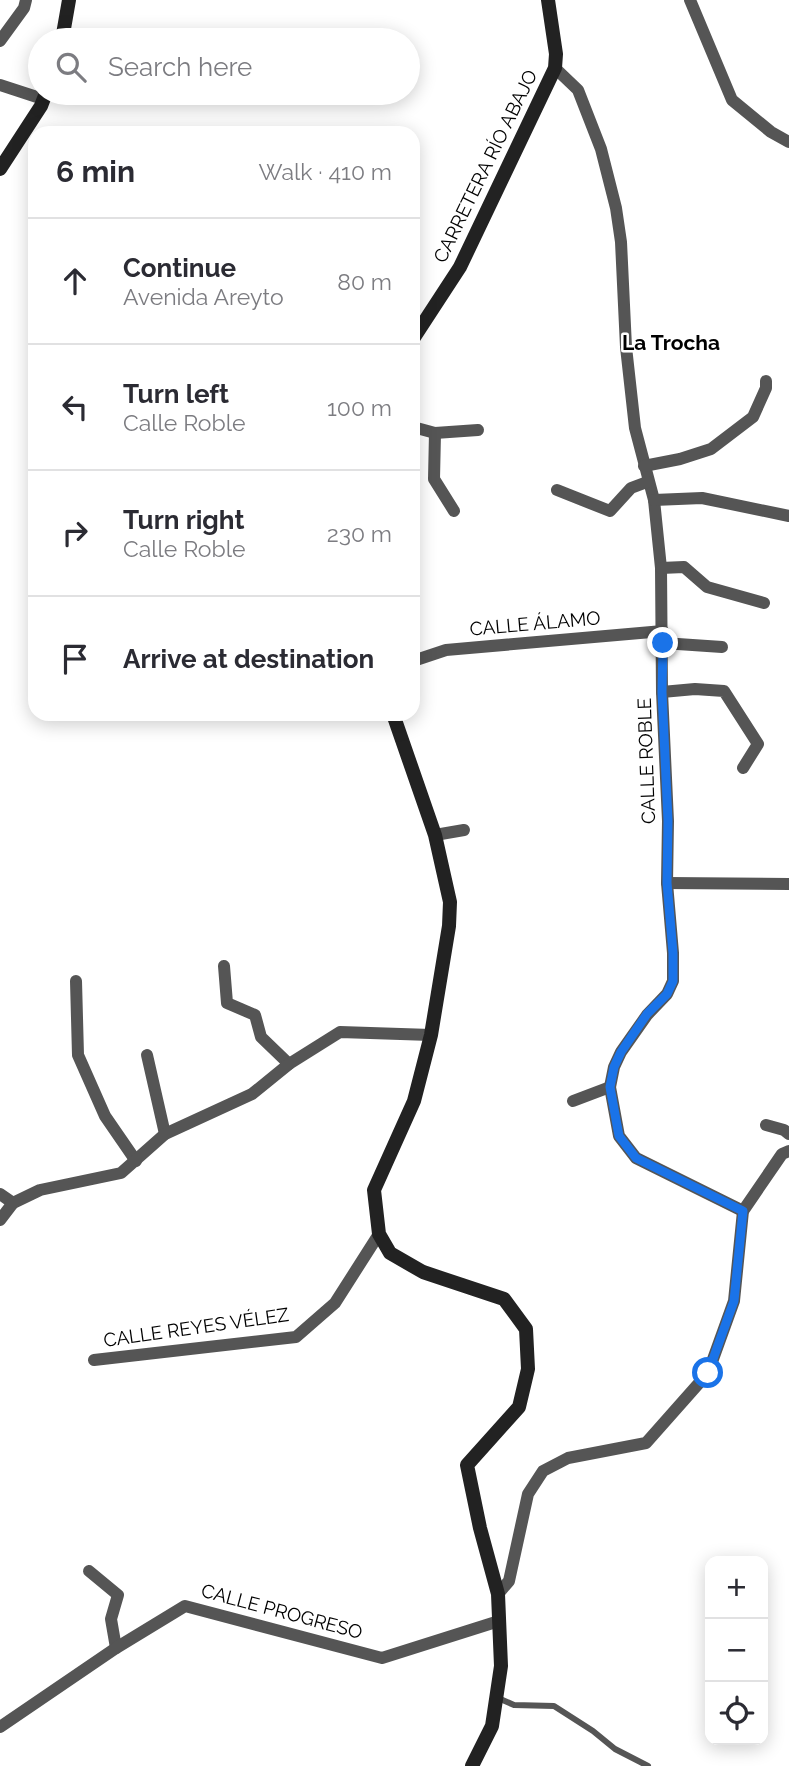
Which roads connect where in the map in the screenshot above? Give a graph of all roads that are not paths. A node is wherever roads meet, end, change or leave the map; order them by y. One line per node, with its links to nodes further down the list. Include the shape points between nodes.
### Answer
1 (26, 0): 6 (street)
2 (69, 0): 5 (street)
3 (548, 0): 7 (street, CARRETERA RÍO ABAJO)
4 (690, 0): 11 (street, via 732,100)
5 (64, 28)
6 (0, 41)
7 (555, 68): 13 (street, CARRETERA RÍO ABAJO, via 460,267); 18 (street, CALLE ROBLE, via 578,90 601,149 616,208 635,428)
8 (0, 85): 9 (street)
9 (28, 92)
10 (41, 105): 12 (street)
11 (789, 142)
12 (0, 169)
13 (420, 328)
14 (766, 381): 18 (street, via 753,417 711,449)
15 (420, 429): 17 (street)
16 (478, 430): 17 (street)
17 (435, 433): 22 (street, via 434,479)
18 (644, 466): 19 (street, CALLE ROBLE)
19 (647, 482): 20 (street, via 631,488 610,511); 21 (street, CALLE ROBLE)
20 (557, 490)
21 (653, 500): 23 (street, via 702,498); 24 (street, CALLE ROBLE)
22 (454, 511)
23 (789, 516)
24 (661, 568): 25 (street, via 684,567 708,587); 26 (street, CALLE ROBLE)
25 (764, 603)
26 (663, 637): 27 (street, CALLE ÁLAMO); 28 (street, CALLE ÁLAMO, via 446,650); 29 (street, CALLE ROBLE)
27 (723, 647)
28 (420, 659)
29 (662, 692): 31 (street, via 724,691 758,744); 34 (street, CALLE ROBLE)
30 (395, 721): 33 (street)
31 (743, 768)
32 (464, 830): 33 (street)
33 (435, 835): 38 (street, via 450,902)
34 (667, 883): 35 (street); 41 (street, CALLE ROBLE, via 673,981 621,1052)
35 (789, 884)
36 (224, 966): 40 (street, via 227,1003 255,1015 261,1037)
37 (76, 981): 47 (street, via 78,1055 105,1116)
38 (431, 1035): 40 (street, via 340,1032); 52 (street, via 414,1101 374,1190)
39 (147, 1055): 44 (street)
40 (289, 1064): 44 (street, via 252,1094)
41 (610, 1087): 42 (street); 50 (street, CALLE ROBLE, via 619,1136 636,1158)
42 (573, 1101)
43 (766, 1125): 45 (street)
44 (165, 1134): 47 (street)
45 (789, 1134)
46 (789, 1151): 50 (street, via 782,1154)
47 (136, 1161): 49 (street, via 121,1173 40,1190)
48 (0, 1194): 49 (street)
49 (13, 1203): 51 (street)
50 (743, 1211): 55 (street, via 734,1301 708,1373 646,1443 568,1458 543,1471 528,1494 509,1581)
51 (0, 1220)
52 (379, 1234): 53 (street, CALLE REYES VÉLEZ, via 335,1303 296,1337); 55 (street, via 390,1253 423,1272 504,1299 526,1329 528,1369 519,1407 467,1465)
53 (94, 1360)
54 (89, 1571): 57 (street, via 118,1595 111,1619)
55 (498, 1594): 56 (street)
56 (499, 1621): 57 (street, CALLE PROGRESO, via 382,1658 184,1606); 58 (street, via 501,1666)
57 (116, 1648): 59 (street, CALLE PROGRESO)
58 (496, 1697): 60 (street, via 492,1726); 61 (lane, via 514,1705 554,1706)
59 (0, 1727)
60 (472, 1766)
61 (648, 1766)

